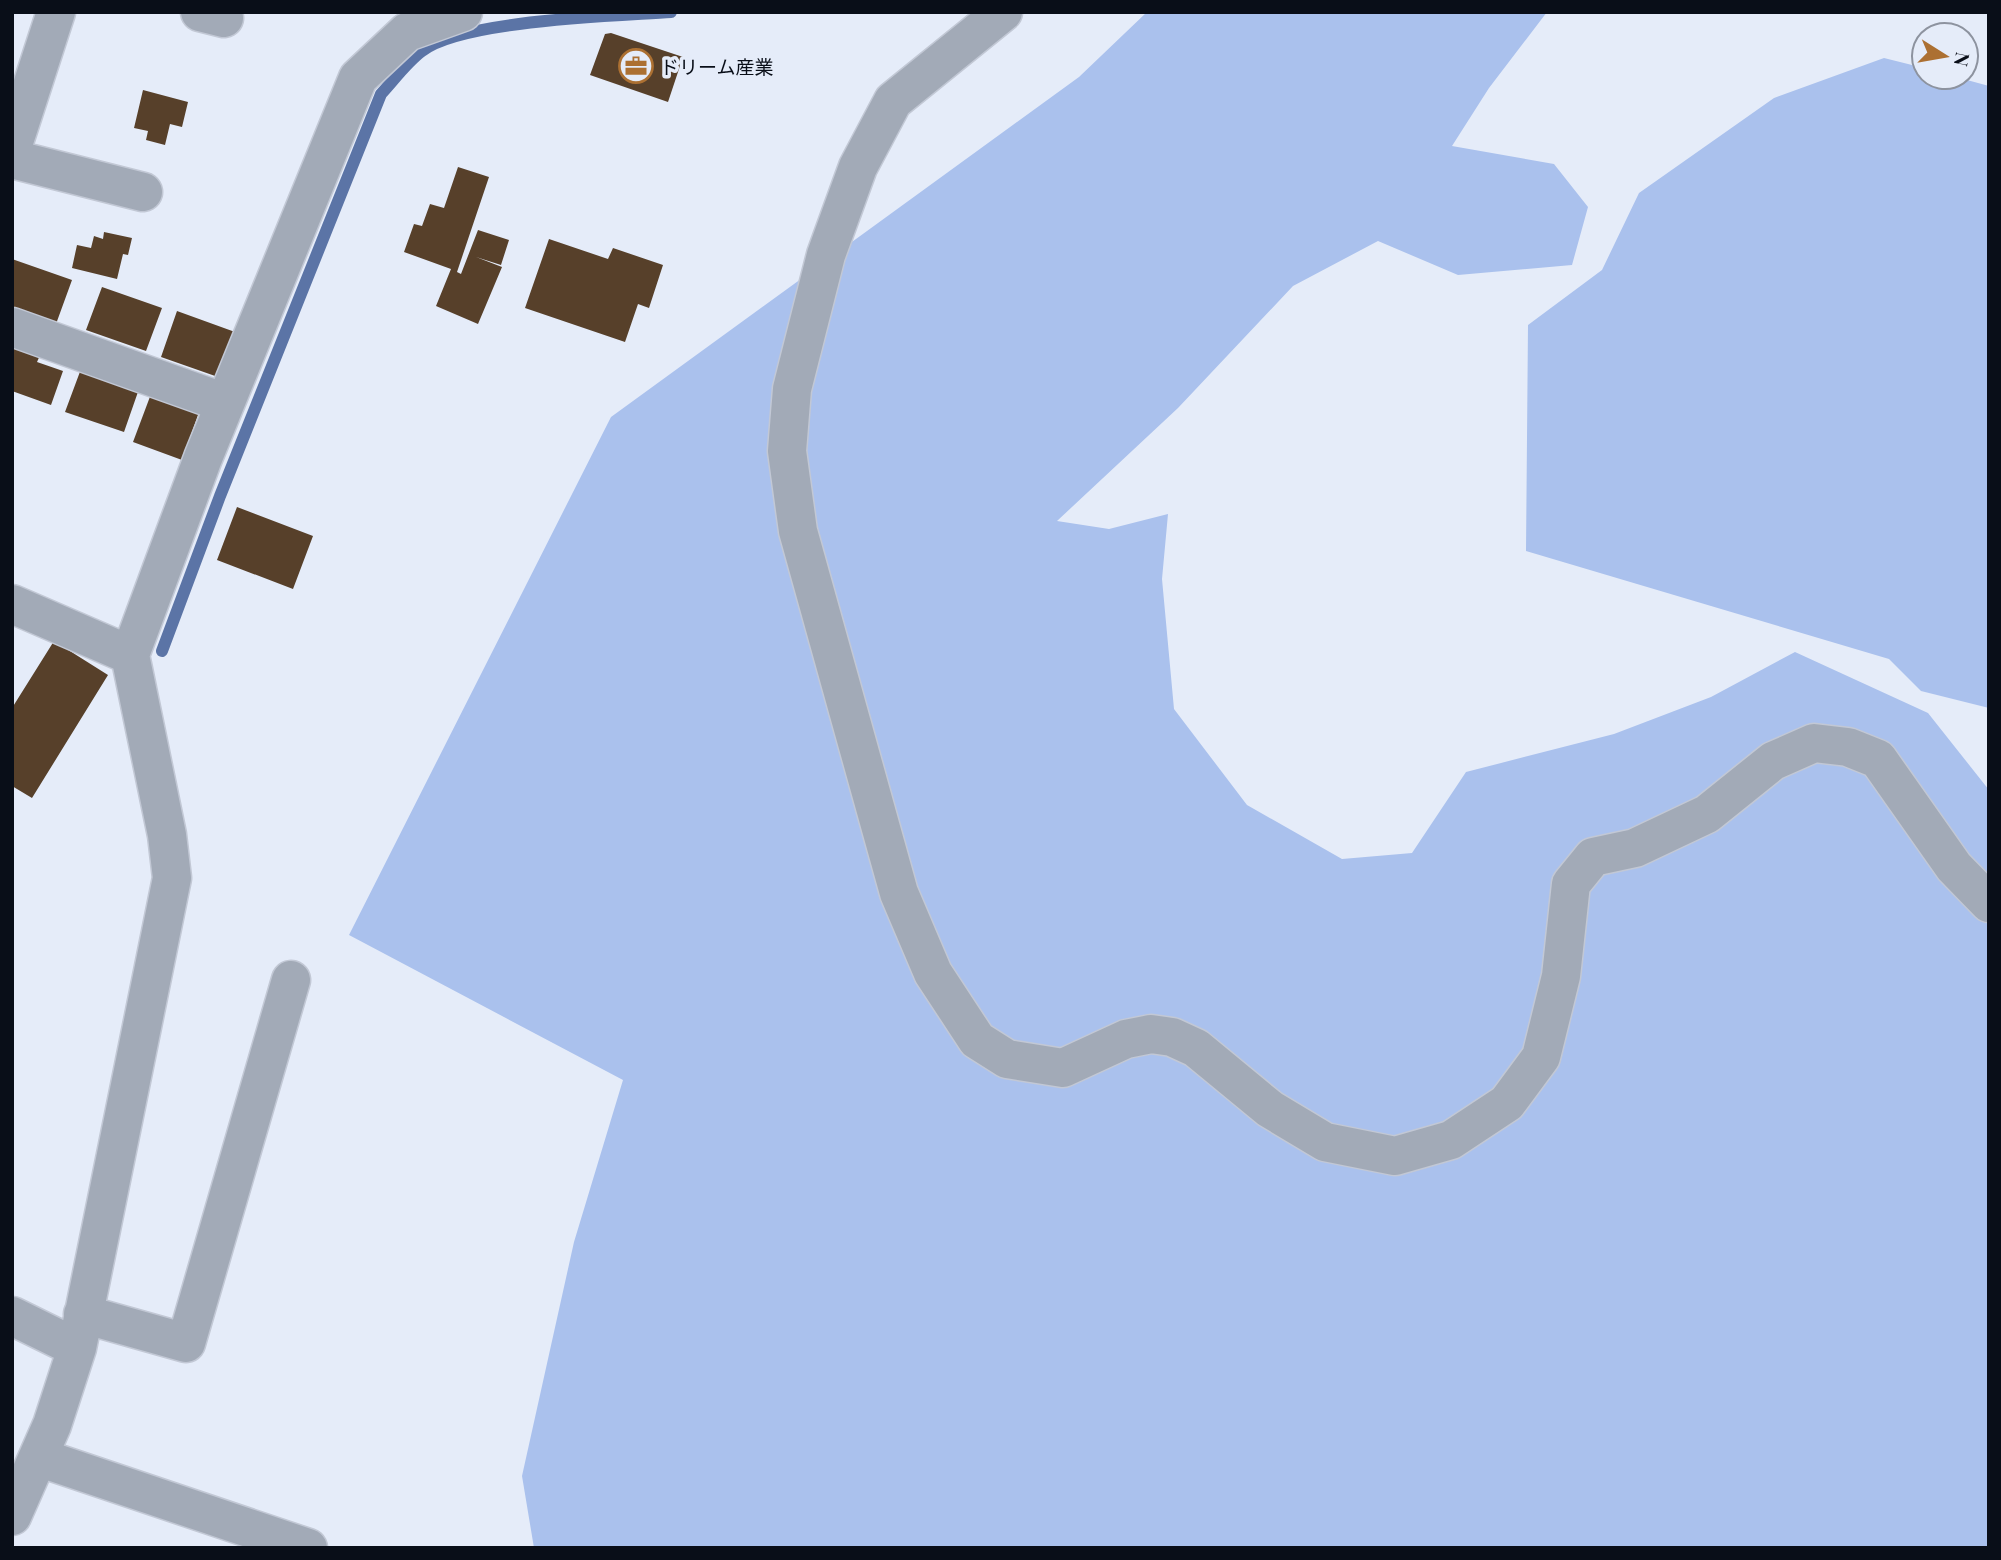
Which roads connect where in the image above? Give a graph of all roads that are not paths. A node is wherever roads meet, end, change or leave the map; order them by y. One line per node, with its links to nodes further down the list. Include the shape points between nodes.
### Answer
1 (56, 12): 4 (street)
2 (463, 12): 9 (street, via 407,32 358,78)
3 (1003, 12): 12 (street, via 894,101 858,167 826,256 792,388 787,451 798,531 899,893 933,973 977,1040 1007,1059 1063,1068 1126,1039 1151,1034 1172,1037 1196,1048 1270,1110 1325,1142 1395,1156 1451,1140 1507,1103 1541,1057 1561,976 1571,884 1593,857 1635,848 1707,814 1773,761 1814,743 1848,747 1878,759 1954,867)
4 (23, 77): 5 (street)
5 (12, 148)
6 (12, 159): 7 (street)
7 (143, 192)
8 (12, 327): 9 (street)
9 (225, 403): 11 (street)
10 (12, 604): 11 (street)
11 (130, 655): 15 (street, via 172,878)
12 (1989, 903)
13 (291, 979): 15 (street, via 186,1343)
14 (12, 1316): 15 (street)
15 (80, 1331): 16 (street)
16 (38, 1457): 17 (street); 18 (street)
17 (12, 1516)
18 (308, 1548)

